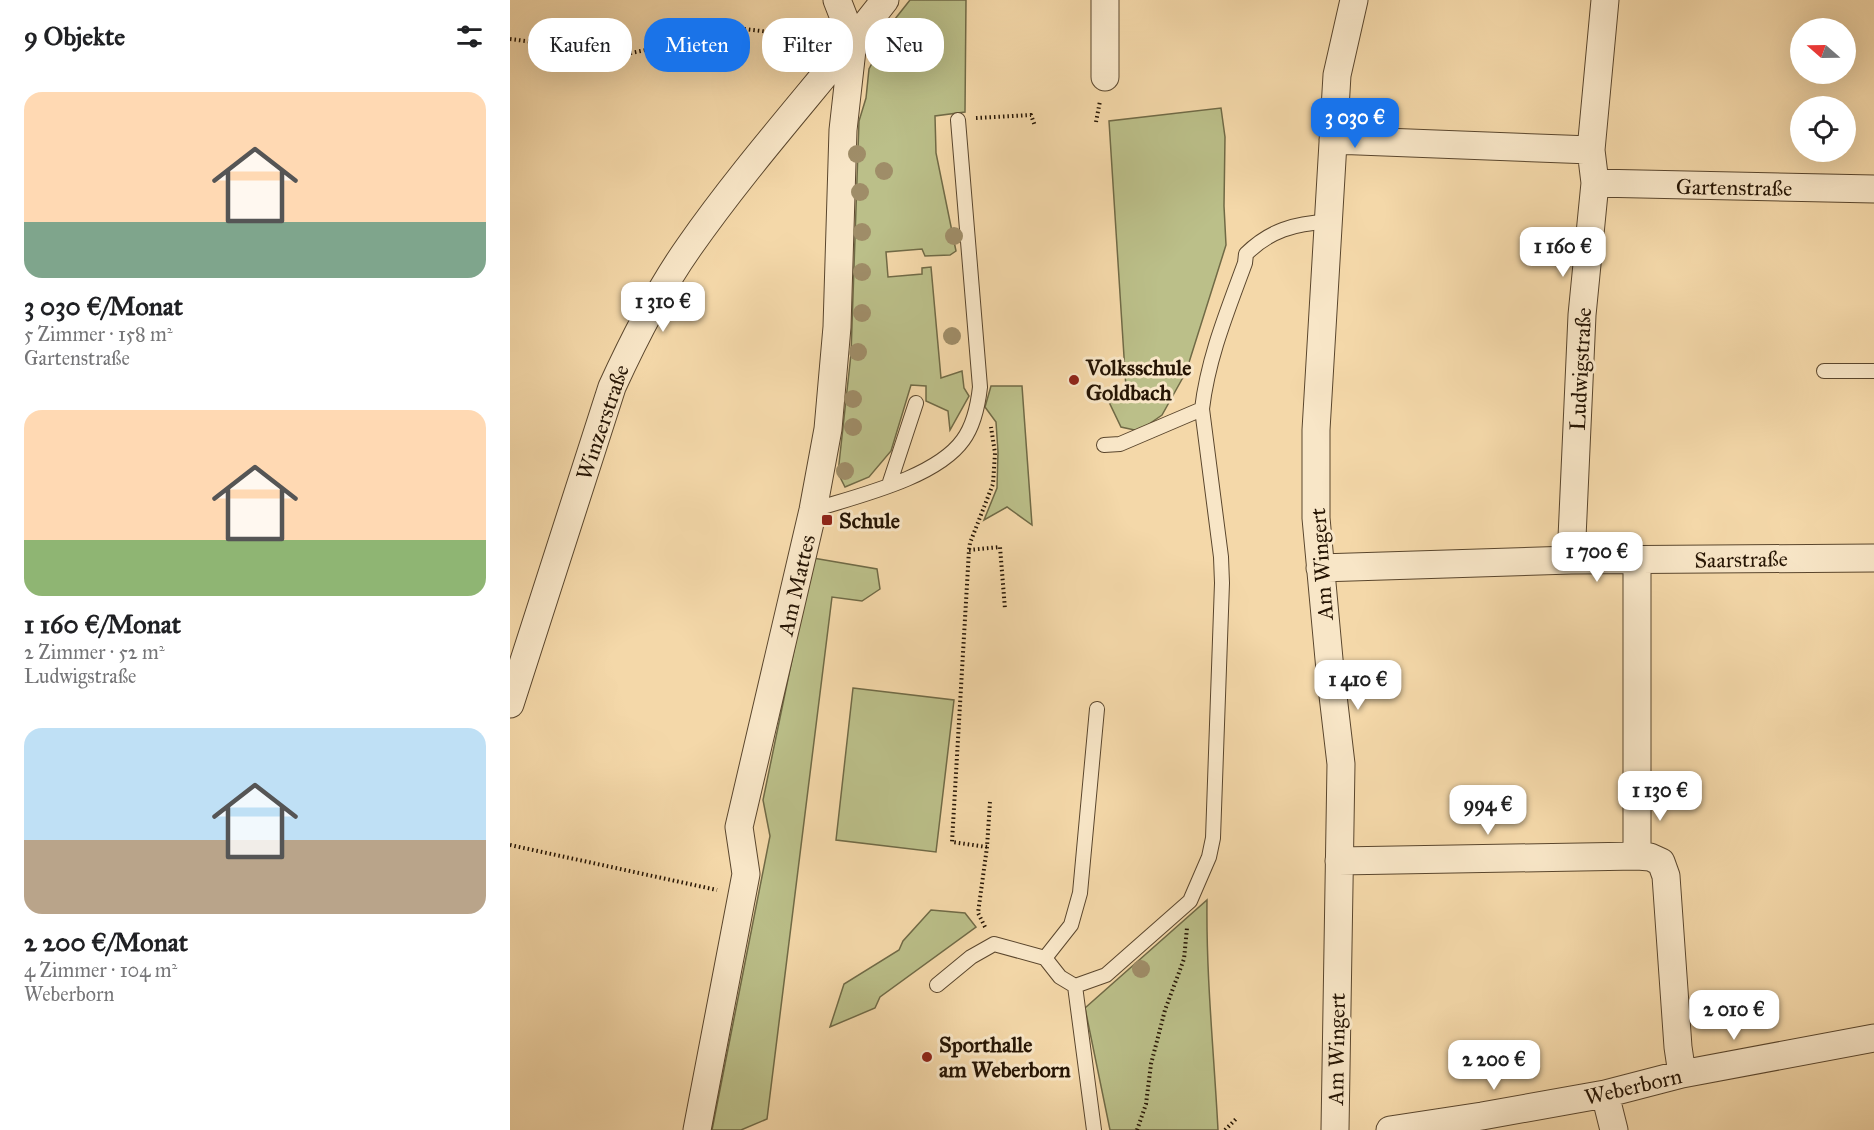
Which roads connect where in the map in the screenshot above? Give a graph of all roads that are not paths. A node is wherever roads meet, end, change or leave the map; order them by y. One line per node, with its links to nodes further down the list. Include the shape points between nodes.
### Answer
1 (837, 0): 6 (street, Am Mattes)
2 (885, 0): 7 (street, Winzerstraße)
3 (1105, 0): 10 (street)
4 (1354, 0): 12 (street, Am Wingert, via 1337,75)
5 (1605, 0): 13 (street, Ludwigstraße)
6 (844, 18)
7 (853, 41)
8 (828, 72): 28 (street, Winzerstraße, via 718,207 658,294 633,340 612,387)
9 (850, 72): 23 (street, Am Mattes, via 843,130 836,339 828,429)
10 (1105, 77)
11 (958, 120): 22 (lane, via 980,387 978,404 964,440 941,462)
12 (1333, 140): 13 (street); 16 (street, Am Wingert)
13 (1591, 150): 14 (street, Ludwigstraße)
14 (1595, 183): 15 (street, Gartenstraße); 25 (street, Ludwigstraße, via 1582,315)
15 (1874, 189)
16 (1327, 222): 20 (lane, via 1274,232 1246,254 1212,353); 27 (street, Am Wingert, via 1316,430)
17 (1874, 370): 18 (lane)
18 (1824, 371)
19 (916, 403): 22 (lane)
20 (1202, 409): 21 (lane, via 1120,444); 34 (lane, via 1222,583 1213,838 1209,857 1190,901 1106,975)
21 (1104, 445)
22 (889, 485): 23 (lane)
23 (813, 510): 38 (street, Am Mattes, via 739,827 746,874)
24 (1874, 558): 26 (street, Saarstraße)
25 (1570, 560): 26 (street, Saarstraße); 27 (street, Saarstraße)
26 (1637, 561): 30 (street)
27 (1320, 568): 31 (street, Am Wingert, via 1341,764)
28 (510, 704)
29 (1097, 709): 32 (lane, via 1080,893 1071,925)
30 (1637, 856): 31 (street); 36 (street, via 1650,856 1660,862 1666,876)
31 (1339, 861): 40 (street, Am Wingert)
32 (1045, 958): 33 (lane, via 994,944); 34 (lane, via 1060,977)
33 (937, 985)
34 (1075, 986): 39 (lane)
35 (1874, 1038): 36 (street, Weberborn)
36 (1682, 1074): 37 (street, Weberborn)
37 (1605, 1094): 41 (street, Weberborn); 42 (street)
38 (697, 1130)
39 (1094, 1130)
40 (1335, 1130)
41 (1390, 1130)
42 (1614, 1130)

